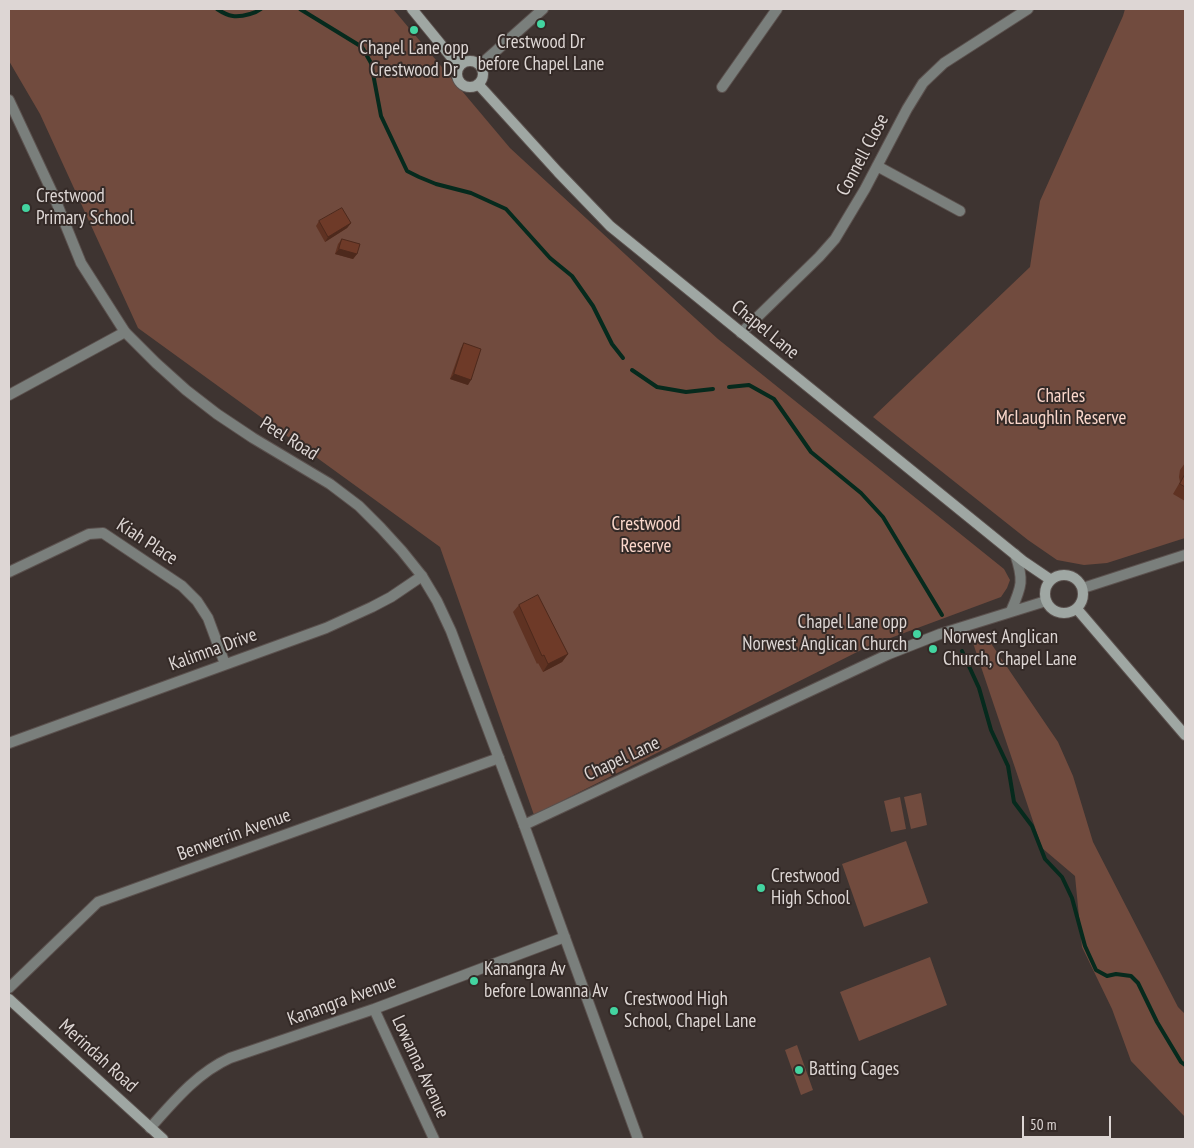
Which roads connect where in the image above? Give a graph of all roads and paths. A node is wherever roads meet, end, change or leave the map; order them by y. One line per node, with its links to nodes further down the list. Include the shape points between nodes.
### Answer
1 (412, 9): 5 (main road)
2 (543, 9): 6 (street)
3 (777, 9): 8 (street)
4 (1028, 9): 10 (street, Connell Close, via 944,63 923,83)
5 (460, 64): 6 (main road, via 470,60); 7 (main road, via 457,72 460,83 468,87)
6 (480, 65): 7 (main road, via 483,75)
7 (478, 84): 13 (main road, Chapel Lane, via 610,226)
8 (722, 87)
9 (9, 100): 12 (street, Peel Road, via 81,263)
10 (877, 166): 11 (street); 13 (street, Connell Close, via 836,239)
11 (960, 211)
12 (125, 332): 14 (street); 18 (street, Peel Road, via 186,390 217,414 330,484 359,506)
13 (741, 333): 15 (main road, Chapel Lane)
14 (9, 395)
15 (1015, 554): 19 (main road, Chapel Lane); 23 (street, via 1021,577)
16 (1185, 555): 20 (street)
17 (9, 572): 24 (street, Kiah Place, via 88,534 103,533 182,586 197,601 208,618)
18 (422, 576): 24 (street, Kalimna Drive, via 391,597 351,617); 27 (street, Peel Road, via 451,631)
19 (1051, 580): 20 (main road, via 1056,576 1069,575); 21 (main road, via 1045,590)
20 (1082, 588): 22 (main road, via 1083,597)
21 (1046, 601): 22 (main road, via 1058,612 1069,613); 23 (street, Chapel Lane)
22 (1077, 609): 25 (main road)
23 (1011, 611): 28 (street, Chapel Lane, via 889,654)
24 (225, 664): 26 (street, Kalimna Drive)
25 (1185, 735)
26 (9, 743)
27 (499, 758): 28 (street, Peel Road); 30 (street, Benwerrin Avenue, via 98,902)
28 (524, 825): 29 (street)
29 (565, 937): 32 (street, Kanangra Avenue); 36 (street)
30 (9, 988)
31 (9, 1000): 33 (main road, Merindah Road)
32 (374, 1009): 33 (street, Kanangra Avenue, via 218,1064 188,1086); 35 (street, Lowanna Avenue)
33 (150, 1128): 34 (main road, Merindah Road)
34 (163, 1139)
35 (434, 1139)
36 (638, 1139)

